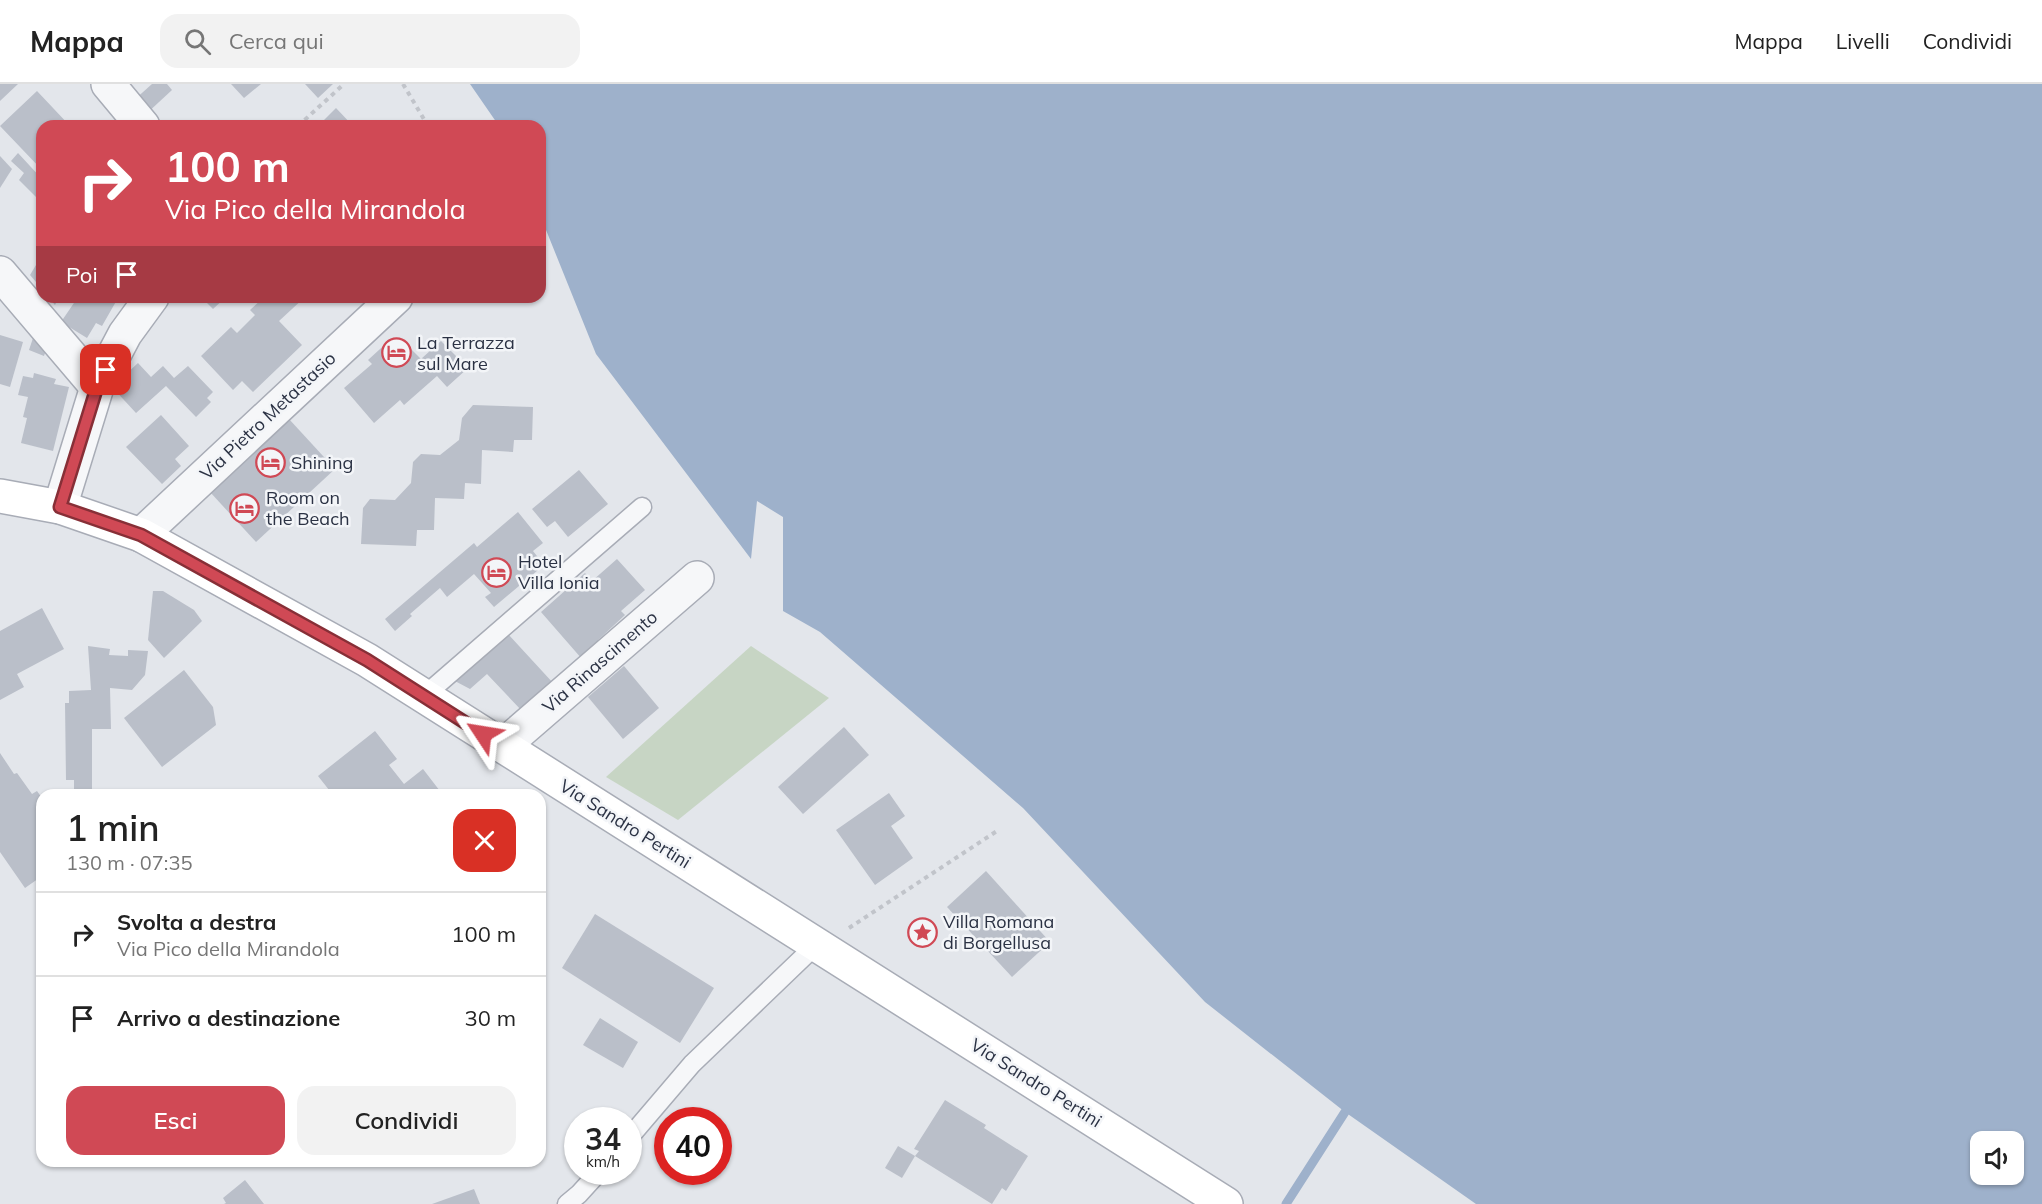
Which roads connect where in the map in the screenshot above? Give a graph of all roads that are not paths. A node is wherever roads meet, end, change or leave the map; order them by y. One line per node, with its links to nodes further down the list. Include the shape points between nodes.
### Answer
1 (108, 84): 2 (street)
2 (138, 120)
3 (0, 273): 6 (street)
4 (148, 303): 6 (street, via 125,334)
5 (390, 303): 10 (street, Via Pietro Metastasio)
6 (97, 387): 8 (street)
7 (0, 496): 8 (street, Via Sandro Pertini)
8 (60, 507): 10 (street, Via Sandro Pertini)
9 (642, 507): 12 (lane)
10 (141, 535): 12 (street, Via Sandro Pertini, via 367,660)
11 (697, 578): 13 (street, Via Rinascimento)
12 (424, 696): 13 (street, Via Sandro Pertini)
13 (503, 746): 14 (street, Via Sandro Pertini)
14 (819, 945): 15 (lane, via 692,1064); 18 (street, Via Sandro Pertini)
15 (642, 1123)
16 (588, 1185): 17 (lane)
17 (567, 1204)
18 (1226, 1204)

